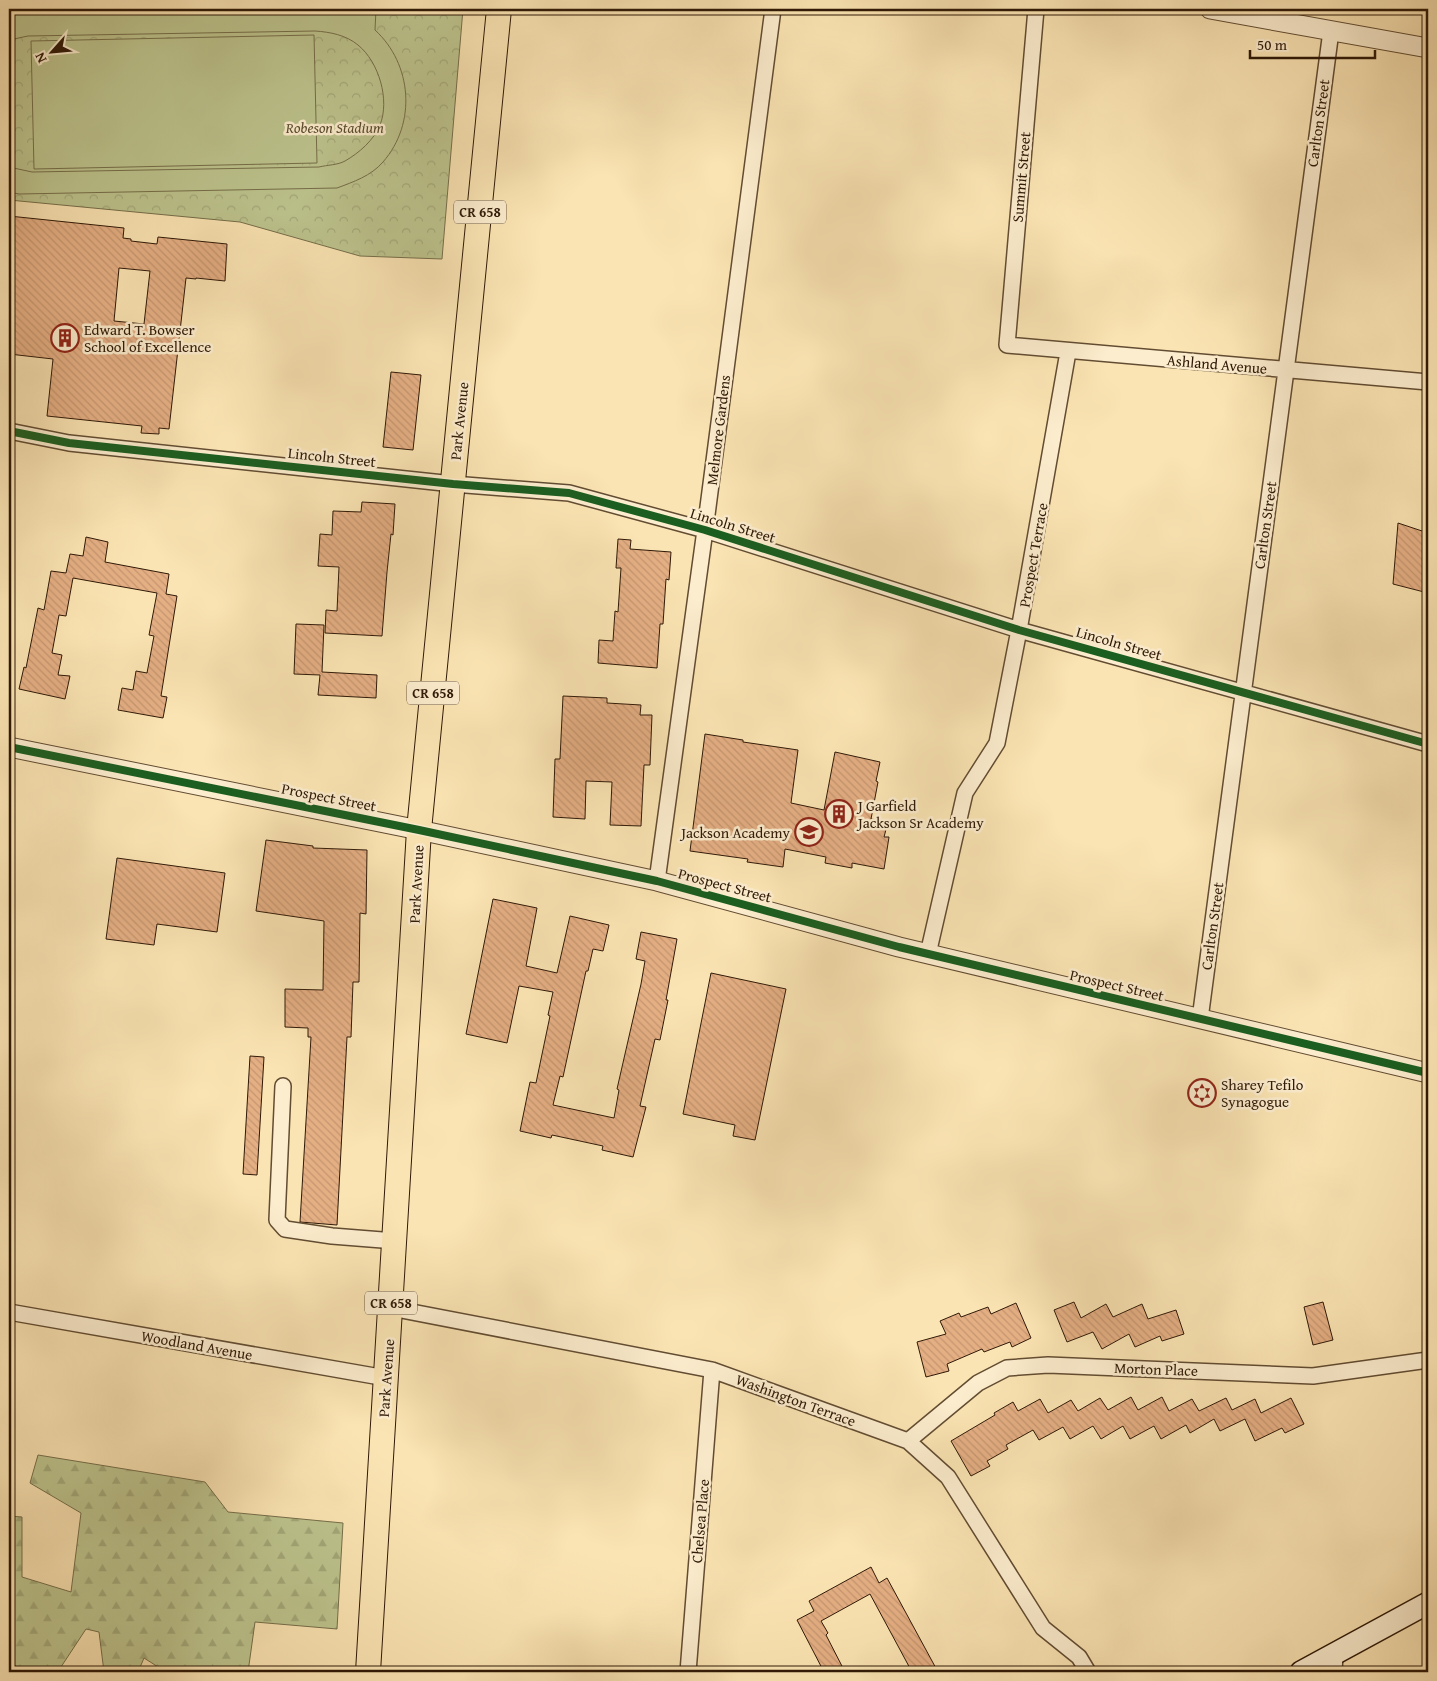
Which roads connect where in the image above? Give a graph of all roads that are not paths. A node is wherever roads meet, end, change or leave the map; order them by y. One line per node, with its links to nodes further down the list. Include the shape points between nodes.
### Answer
1 (499, 9): 12 (main road, Park Avenue / CR 658)
2 (773, 9): 13 (street, Melmore Gardens)
3 (1036, 9): 7 (street, Summit Street)
4 (1210, 9): 5 (street)
5 (1330, 31): 6 (street); 9 (street, Carlton Street)
6 (1428, 48)
7 (1006, 345): 8 (street, Ashland Avenue)
8 (1068, 352): 9 (street, Ashland Avenue); 14 (street, Prospect Terrace)
9 (1286, 370): 10 (street, Ashland Avenue); 15 (street, Carlton Street)
10 (1428, 382)
11 (9, 431): 12 (street, Lincoln Street, via 69,442)
12 (453, 484): 13 (street, Lincoln Street, via 569,493); 18 (main road, Park Avenue / CR 658)
13 (705, 530): 14 (street, Lincoln Street); 19 (street, Melmore Gardens)
14 (1019, 630): 15 (street, Lincoln Street); 20 (street, Prospect Terrace, via 997,743 965,793)
15 (1243, 692): 16 (street, Lincoln Street); 21 (street, Carlton Street)
16 (1428, 744)
17 (9, 747): 18 (street, Prospect Street)
18 (419, 830): 19 (street, Prospect Street); 24 (main road, Park Avenue / CR 658)
19 (656, 881): 20 (street, Prospect Street)
20 (928, 954): 21 (street, Prospect Street)
21 (1200, 1019): 22 (street, Prospect Street)
22 (1428, 1073)
23 (283, 1086): 24 (street, via 277,1220 285,1229)
24 (395, 1241): 25 (main road, Park Avenue / CR 658)
25 (391, 1308): 28 (street, Washington Terrace); 29 (main road, Park Avenue / CR 658)
26 (9, 1312): 29 (street, Woodland Avenue)
27 (1428, 1360): 30 (street, Morton Place, via 1313,1376 1048,1365 1007,1368 978,1383)
28 (712, 1370): 30 (street, Washington Terrace); 34 (street, Chelsea Place)
29 (386, 1378): 33 (main road, Park Avenue / CR 658)
30 (908, 1441): 35 (street, Washington Terrace, via 948,1477 1043,1628 1079,1657)
31 (1428, 1603): 32 (main road)
32 (1334, 1663): 36 (main road)
33 (368, 1672)
34 (688, 1672)
35 (1088, 1672)
36 (1301, 1672)

